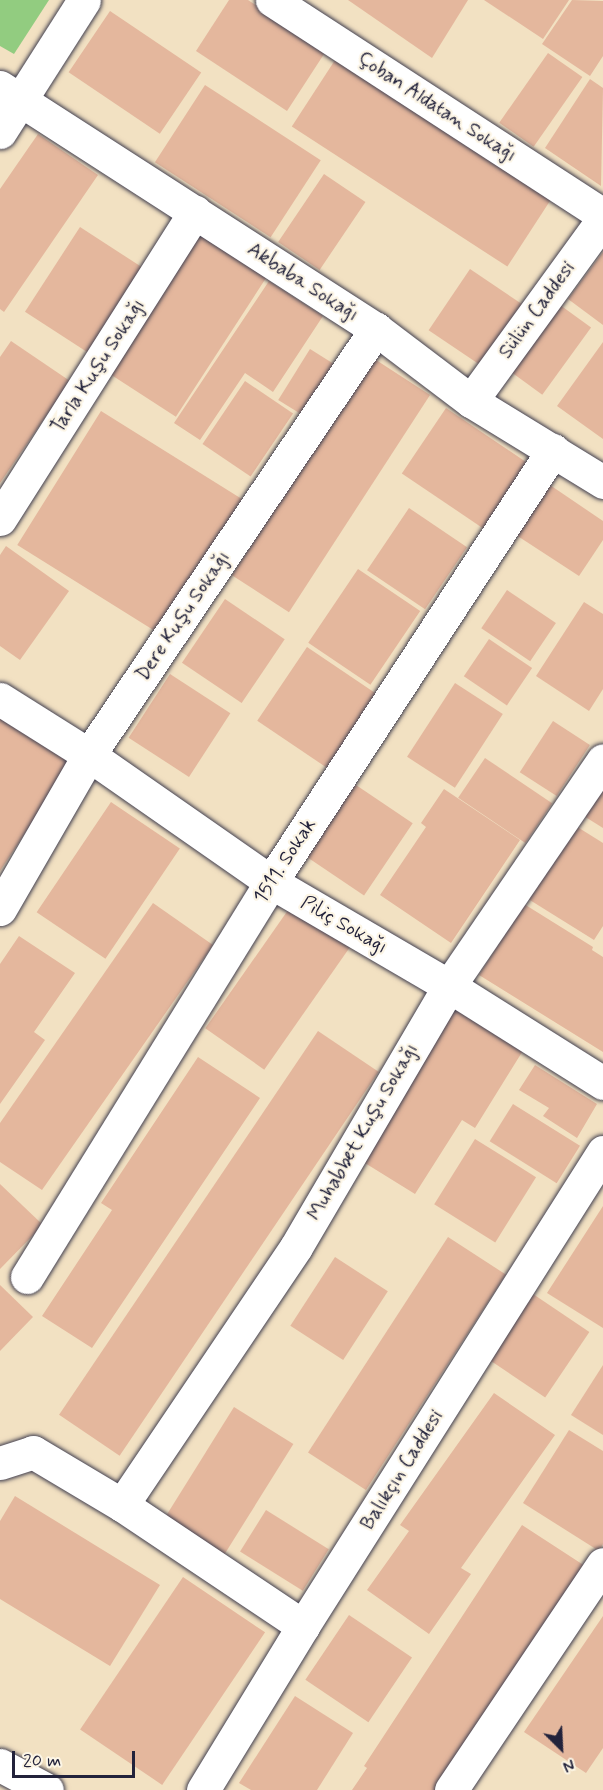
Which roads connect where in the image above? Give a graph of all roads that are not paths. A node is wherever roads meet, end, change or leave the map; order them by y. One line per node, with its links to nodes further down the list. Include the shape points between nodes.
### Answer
1 (84, 0): 3 (street)
2 (272, 0): 6 (street, Çoban Aldatan Sokağı)
3 (11, 94): 4 (street); 5 (street, Akbaba Sokağı)
4 (0, 132)
5 (195, 212): 7 (street, Akbaba Sokağı); 11 (street, Tarla Kuşu Sokağı)
6 (603, 217): 8 (street, Sülün Caddesi)
7 (376, 329): 8 (street, Akbaba Sokağı); 13 (street, Dere Kuşu Sokağı)
8 (471, 401): 9 (street, Akbaba Sokağı)
9 (553, 450): 10 (street, Akbaba Sokağı); 15 (street, 1511. Sokak)
10 (603, 482)
11 (0, 519)
12 (0, 699): 13 (street, Piliç Sokağı)
13 (89, 755): 15 (street, Piliç Sokağı); 16 (street, Dere Kuşu Sokağı)
14 (603, 760): 17 (street, Muhabbet Kuşu Sokağı)
15 (271, 882): 17 (street, Piliç Sokağı); 20 (street, 1511. Sokak)
16 (0, 909)
17 (449, 986): 18 (street, Piliç Sokağı); 22 (street, Muhabbet Kuşu Sokağı, via 296,1247)
18 (603, 1083)
19 (603, 1152): 24 (street, Balıkçın Caddesi)
20 (27, 1277)
21 (0, 1463): 22 (street, via 33,1452)
22 (122, 1505): 24 (street)
23 (603, 1564): 28 (street)
24 (303, 1626): 27 (street, Balıkçın Caddesi)
25 (0, 1765): 26 (street)
26 (47, 1790)
27 (203, 1790)
28 (451, 1790)

